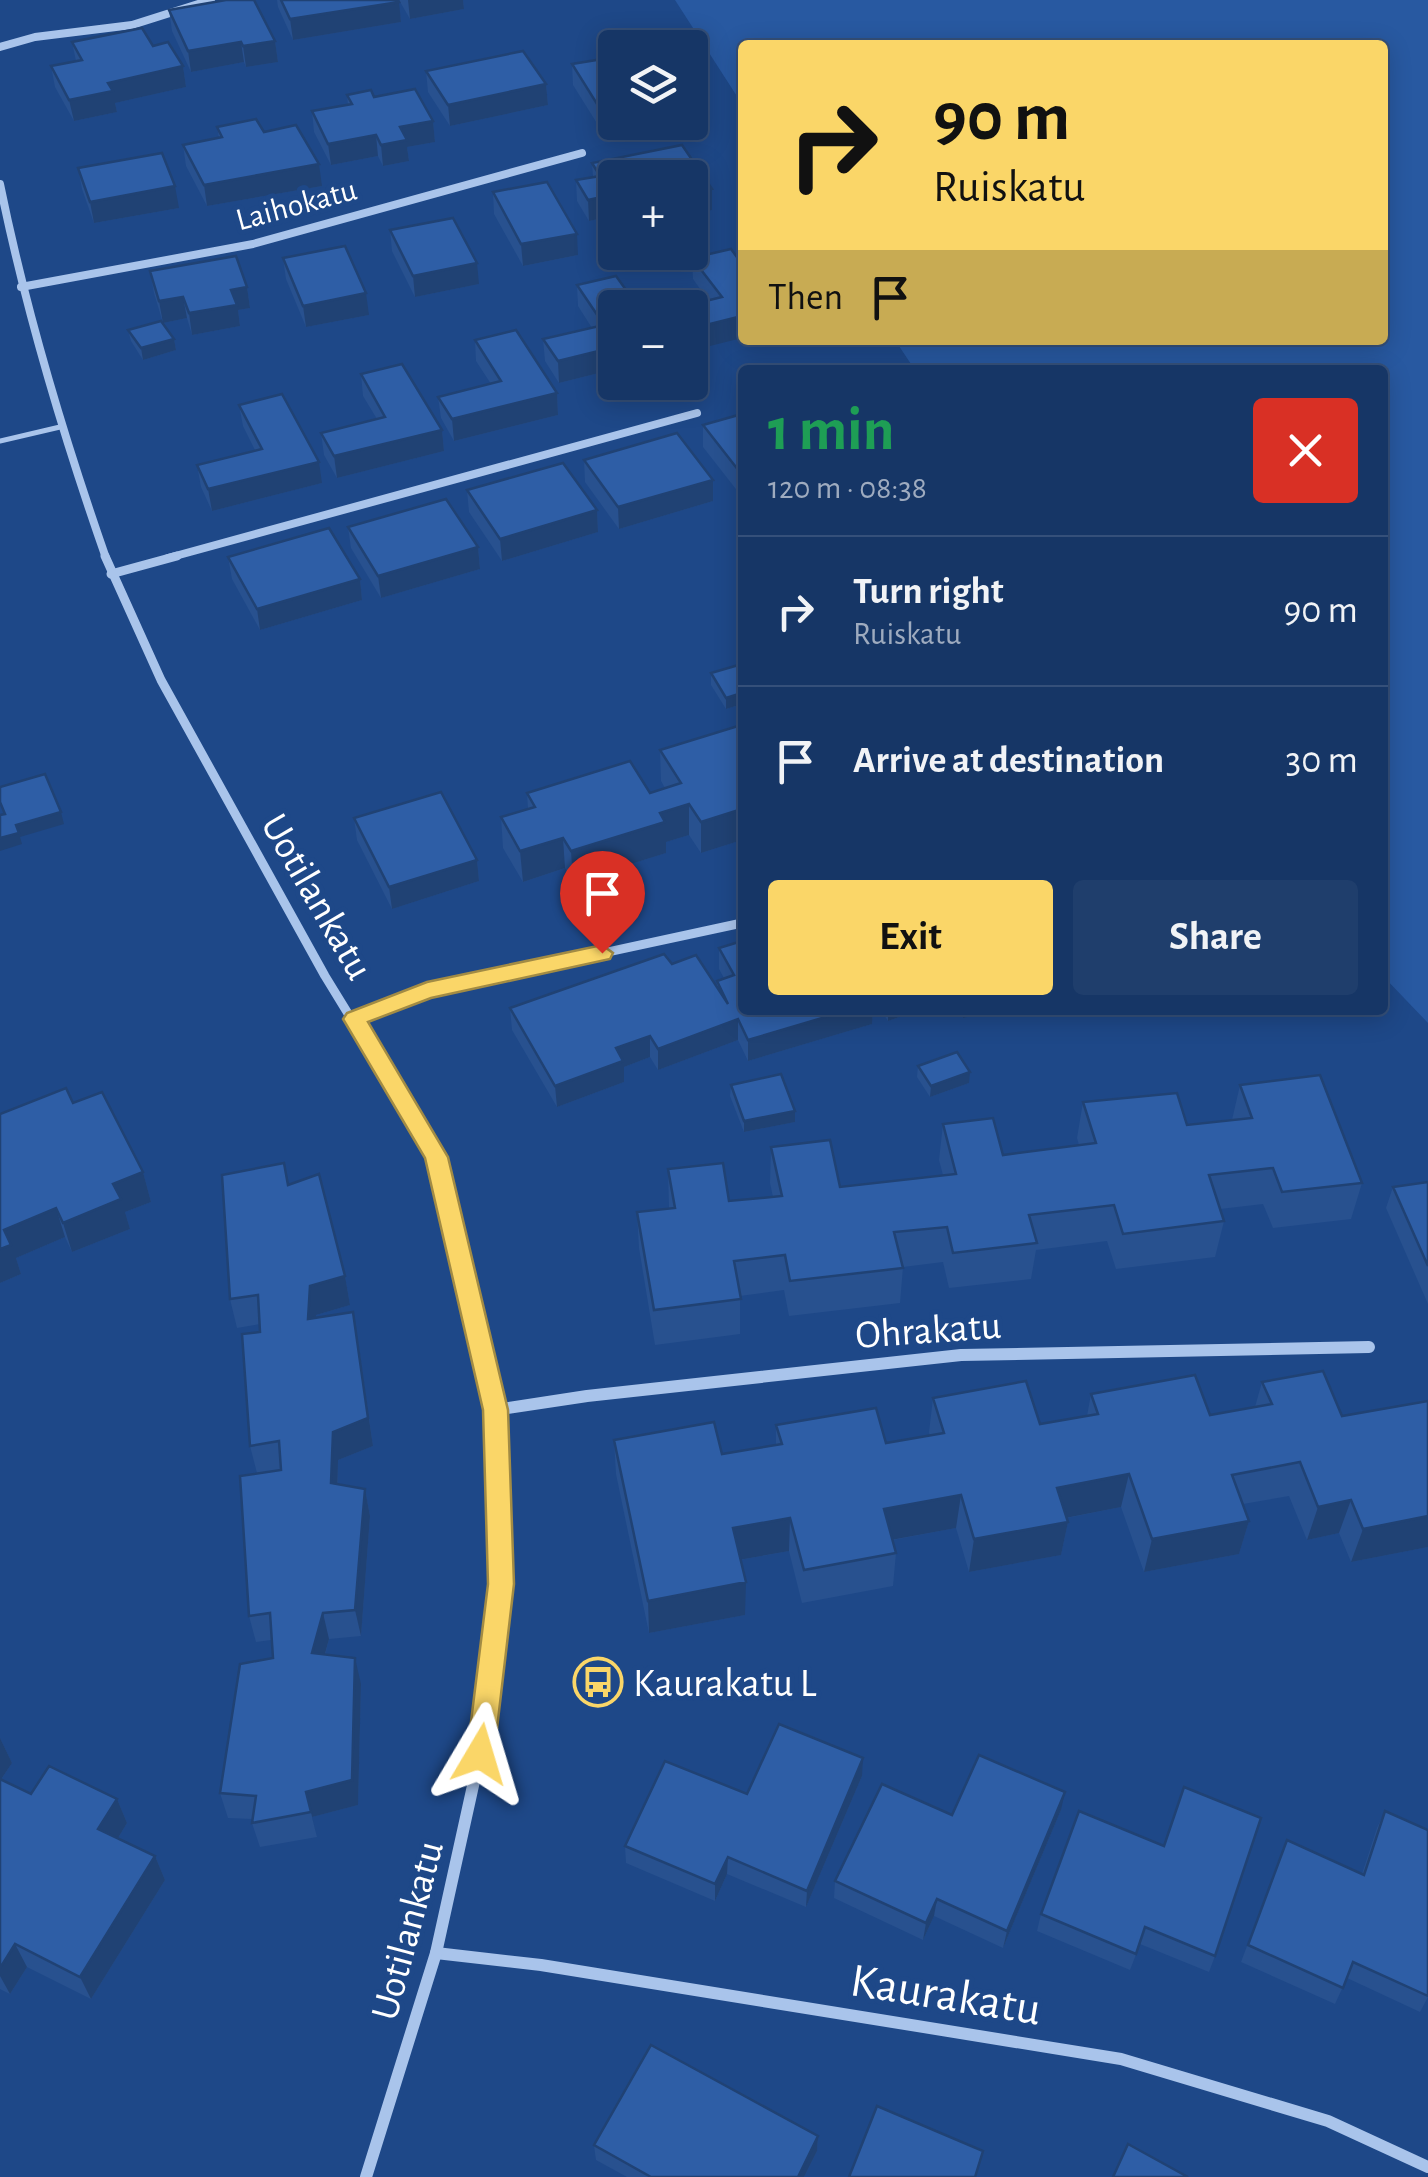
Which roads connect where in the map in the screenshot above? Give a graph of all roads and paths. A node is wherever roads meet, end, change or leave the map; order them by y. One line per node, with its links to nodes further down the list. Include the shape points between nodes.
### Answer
1 (210, 0): 2 (street, via 132,25)
2 (0, 48)
3 (582, 154): 5 (street, Laihokatu, via 253,244)
4 (0, 184): 5 (street, Uotilankatu)
5 (21, 287): 7 (street, Uotilankatu)
6 (696, 413): 9 (street)
7 (60, 428): 8 (lane); 9 (street, Uotilankatu)
8 (0, 441)
9 (111, 574): 11 (street, Uotilankatu, via 161,680)
10 (738, 924): 11 (street, via 427,990)
11 (354, 1019): 13 (street, Uotilankatu, via 436,1157)
12 (1368, 1347): 13 (street, Ohrakatu, via 962,1355)
13 (495, 1410): 14 (street, Uotilankatu, via 501,1584 480,1754)
14 (436, 1953): 15 (street, Kaurakatu, via 1120,2060 1328,2120); 16 (street, Uotilankatu)
15 (1428, 2166)
16 (366, 2177)

